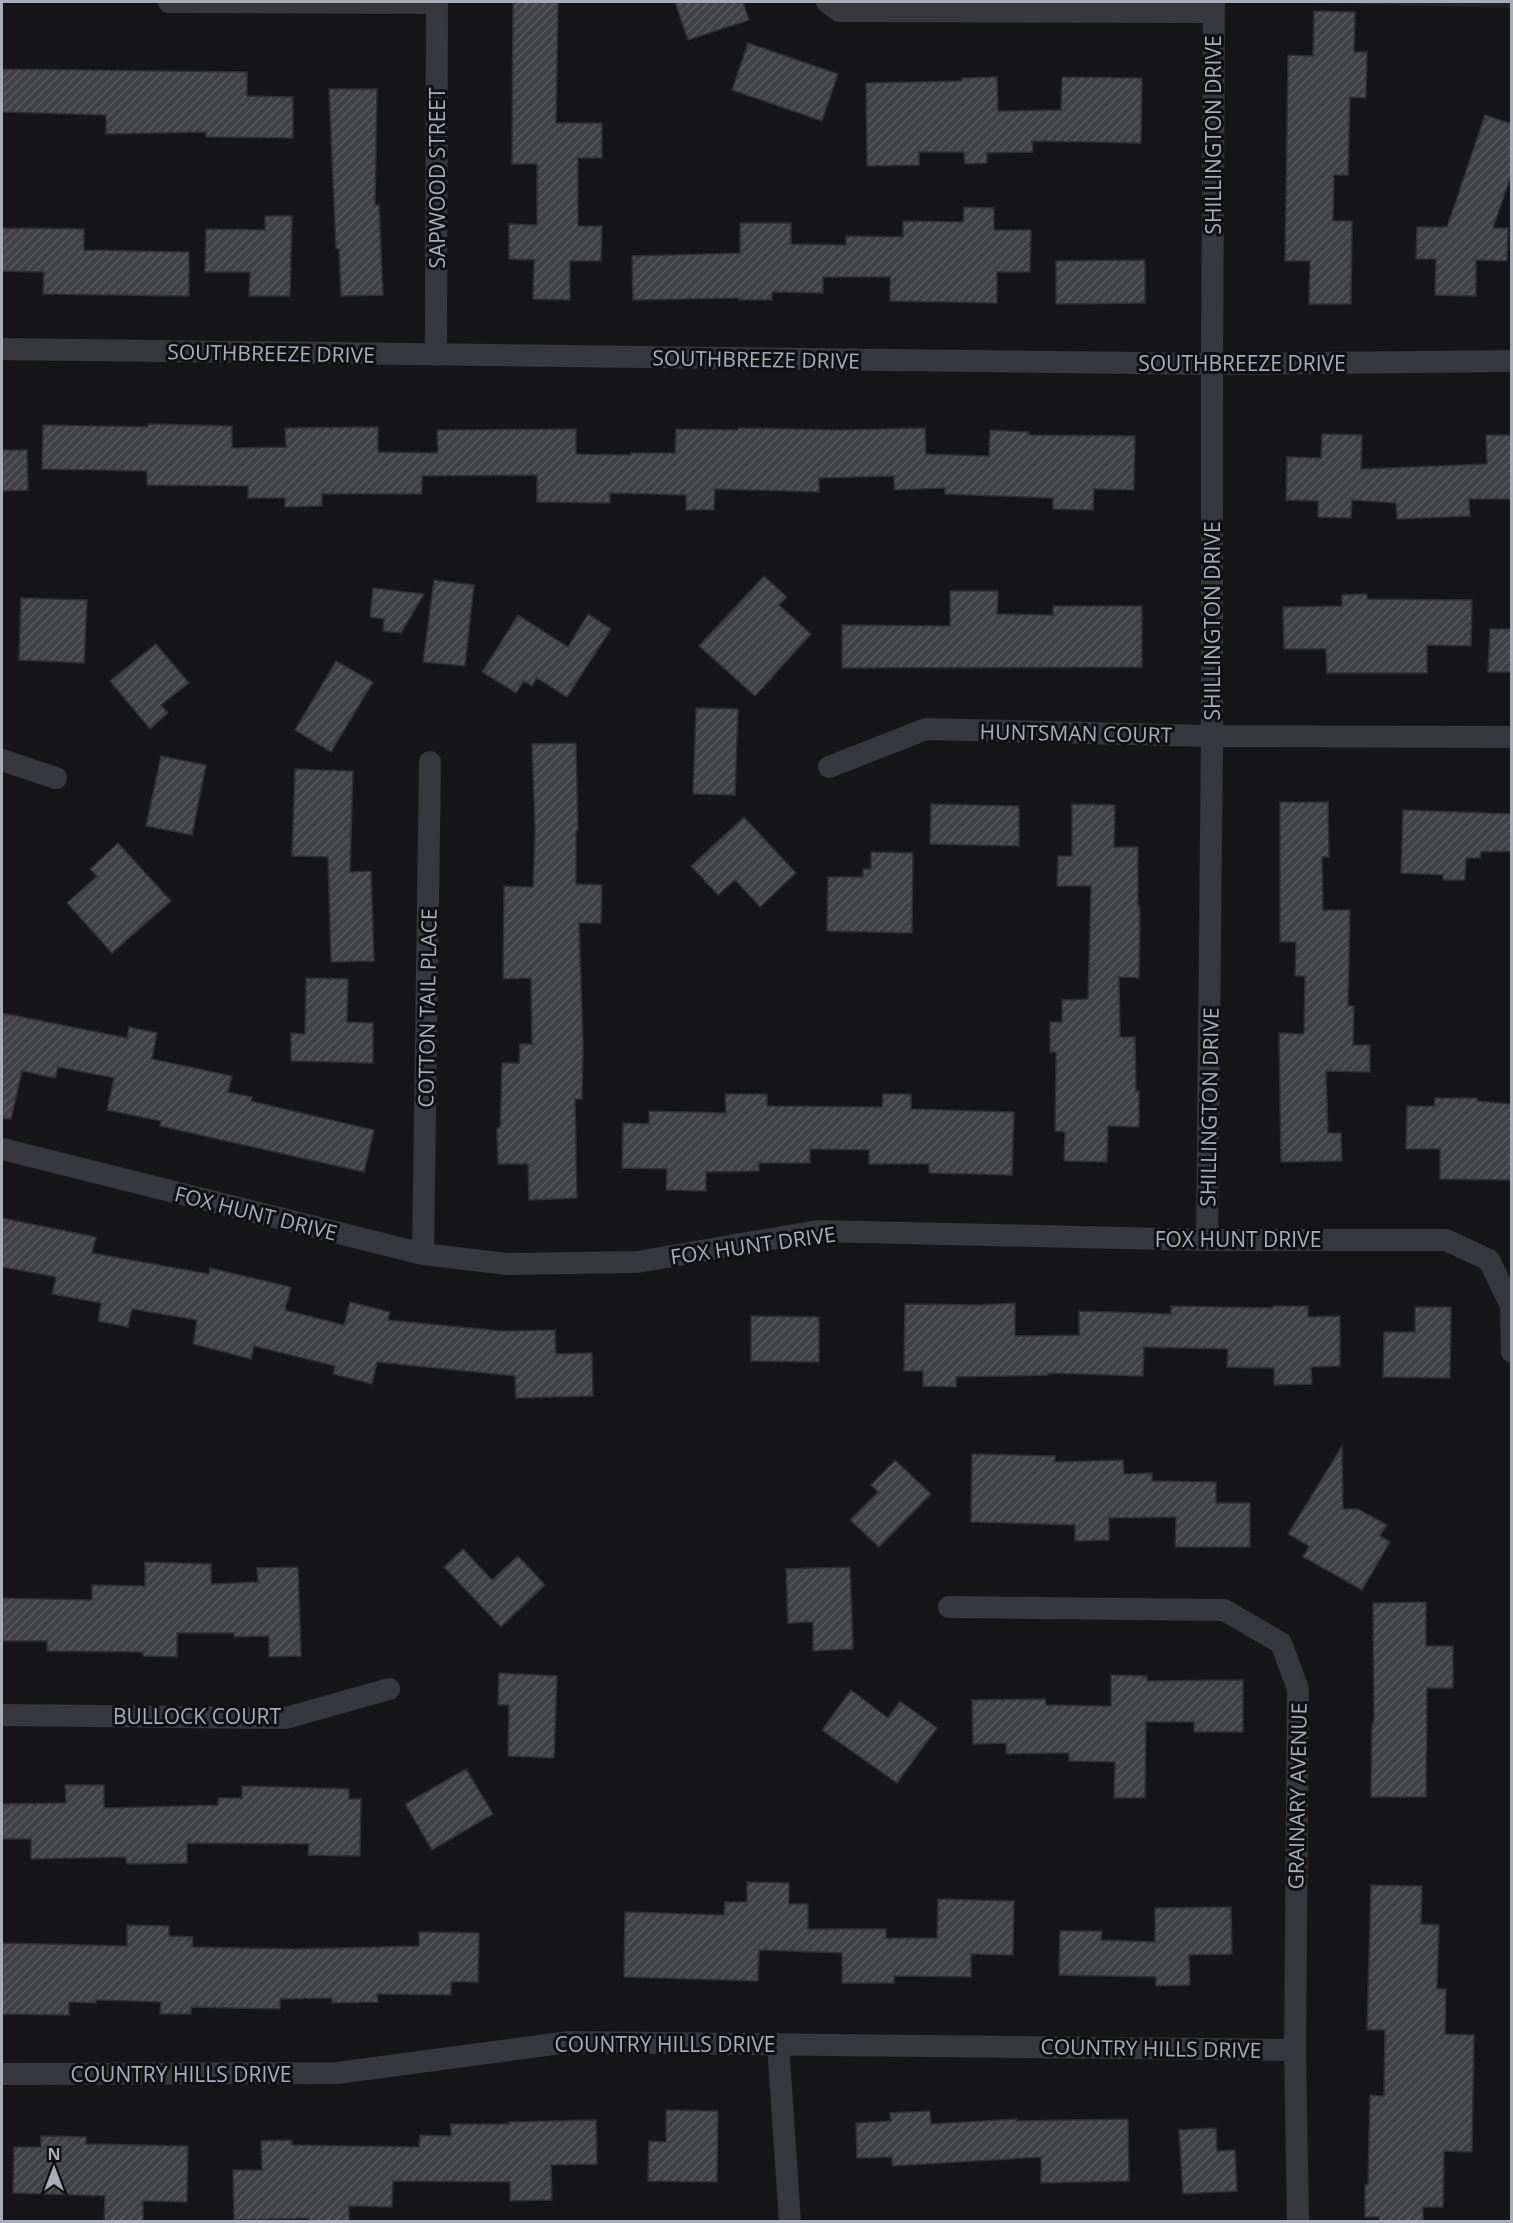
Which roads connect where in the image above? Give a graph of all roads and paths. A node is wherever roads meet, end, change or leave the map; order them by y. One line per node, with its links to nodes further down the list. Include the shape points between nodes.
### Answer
1 (169, 2): 2 (street)
2 (437, 2): 6 (street, SAPWOOD STREET)
3 (827, 2): 4 (street, via 839,11)
4 (1214, 7): 8 (street, SHILLINGTON DRIVE)
5 (2, 349): 6 (street, SOUTHBREEZE DRIVE)
6 (436, 355): 8 (street, SOUTHBREEZE DRIVE)
7 (1512, 361): 8 (street, SOUTHBREEZE DRIVE)
8 (1212, 364): 9 (street, SHILLINGTON DRIVE)
9 (1212, 736): 10 (street, HUNTSMAN COURT); 13 (street, HUNTSMAN COURT, via 926,729); 16 (street, SHILLINGTON DRIVE)
10 (1512, 737)
11 (2, 760): 14 (street)
12 (430, 762): 17 (street, COTTON TAIL PLACE)
13 (829, 767)
14 (56, 778)
15 (2, 1149): 17 (street, FOX HUNT DRIVE)
16 (1207, 1240): 17 (street, FOX HUNT DRIVE, via 818,1231 638,1262 507,1264); 18 (street, FOX HUNT DRIVE, via 1446,1240 1489,1260 1511,1306)
17 (423, 1254)
18 (1512, 1352)
19 (949, 1607): 23 (street, GRAINARY AVENUE, via 1224,1610 1281,1643 1298,1689)
20 (389, 1689): 21 (street, BULLOCK COURT, via 286,1718)
21 (2, 1715)
22 (778, 2044): 23 (street, COUNTRY HILLS DRIVE); 24 (street, COUNTRY HILLS DRIVE, via 569,2042 337,2073); 25 (street)
23 (1295, 2050): 26 (street, GRAINARY AVENUE)
24 (2, 2074)
25 (790, 2222)
26 (1298, 2222)

